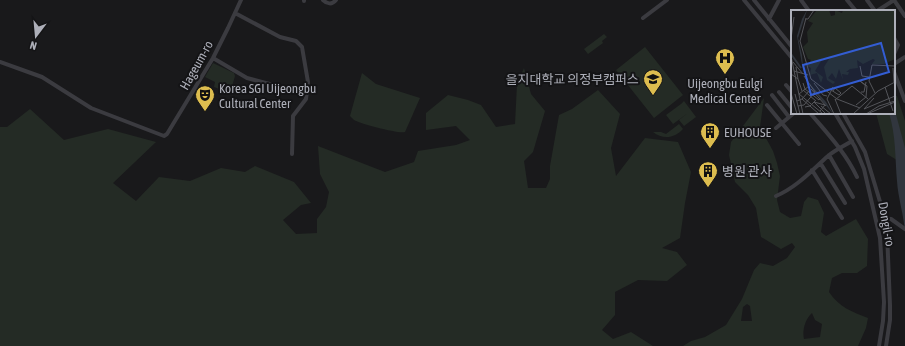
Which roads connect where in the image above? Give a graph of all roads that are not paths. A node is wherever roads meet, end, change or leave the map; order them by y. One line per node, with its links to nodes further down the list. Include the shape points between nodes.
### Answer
1 (241, 0): 16 (street, Hageum-ro)
2 (323, 0): 3 (street, via 329,4)
3 (336, 0)
4 (667, 0): 18 (street)
5 (744, 0): 23 (street)
6 (754, 0): 19 (street)
7 (779, 0): 19 (street)
8 (801, 0): 12 (street)
9 (848, 0): 13 (street)
10 (867, 0): 14 (street)
11 (894, 0): 15 (street); 17 (street)
12 (808, 10)
13 (855, 10)
14 (875, 10)
15 (878, 10)
16 (235, 13): 25 (street, Hageum-ro); 32 (street, via 280,37 300,43 308,82)
17 (905, 16)
18 (643, 18)
19 (769, 19): 21 (street)
20 (895, 40): 22 (street, via 898,44)
21 (791, 46)
22 (895, 52)
23 (791, 57)
24 (905, 57): 27 (street)
25 (212, 58): 26 (street, Hageum-ro, via 164,136 91,108 42,77); 32 (street, via 247,78)
26 (0, 62)
27 (895, 62)
28 (895, 75): 34 (street)
29 (786, 85): 30 (street)
30 (791, 91)
31 (779, 92): 36 (street)
32 (306, 94): 47 (street, via 306,100 293,116)
33 (772, 95): 41 (street)
34 (905, 101)
35 (767, 105): 42 (street)
36 (791, 107)
37 (793, 114): 41 (street)
38 (811, 114): 46 (street)
39 (836, 114): 44 (street, Dongil-ro)
40 (845, 114): 56 (street, Dongil-ro, via 865,152)
41 (789, 117): 42 (street)
42 (783, 122): 43 (street); 45 (street)
43 (776, 128)
44 (852, 141): 46 (street); 58 (street, Dongil-ro, via 864,169 880,238 884,302)
45 (800, 144)
46 (839, 148): 48 (street); 51 (street)
47 (292, 154)
48 (829, 155): 49 (street); 53 (street)
49 (820, 164): 50 (street); 54 (street)
50 (812, 170): 52 (street, via 794,186); 55 (street)
51 (857, 177)
52 (776, 196)
53 (853, 196)
54 (845, 203)
55 (842, 218)
56 (883, 218): 57 (street, via 891,219); 59 (street, Dongil-ro, via 887,232 890,305)
57 (905, 229)
58 (879, 346)
59 (886, 346)

